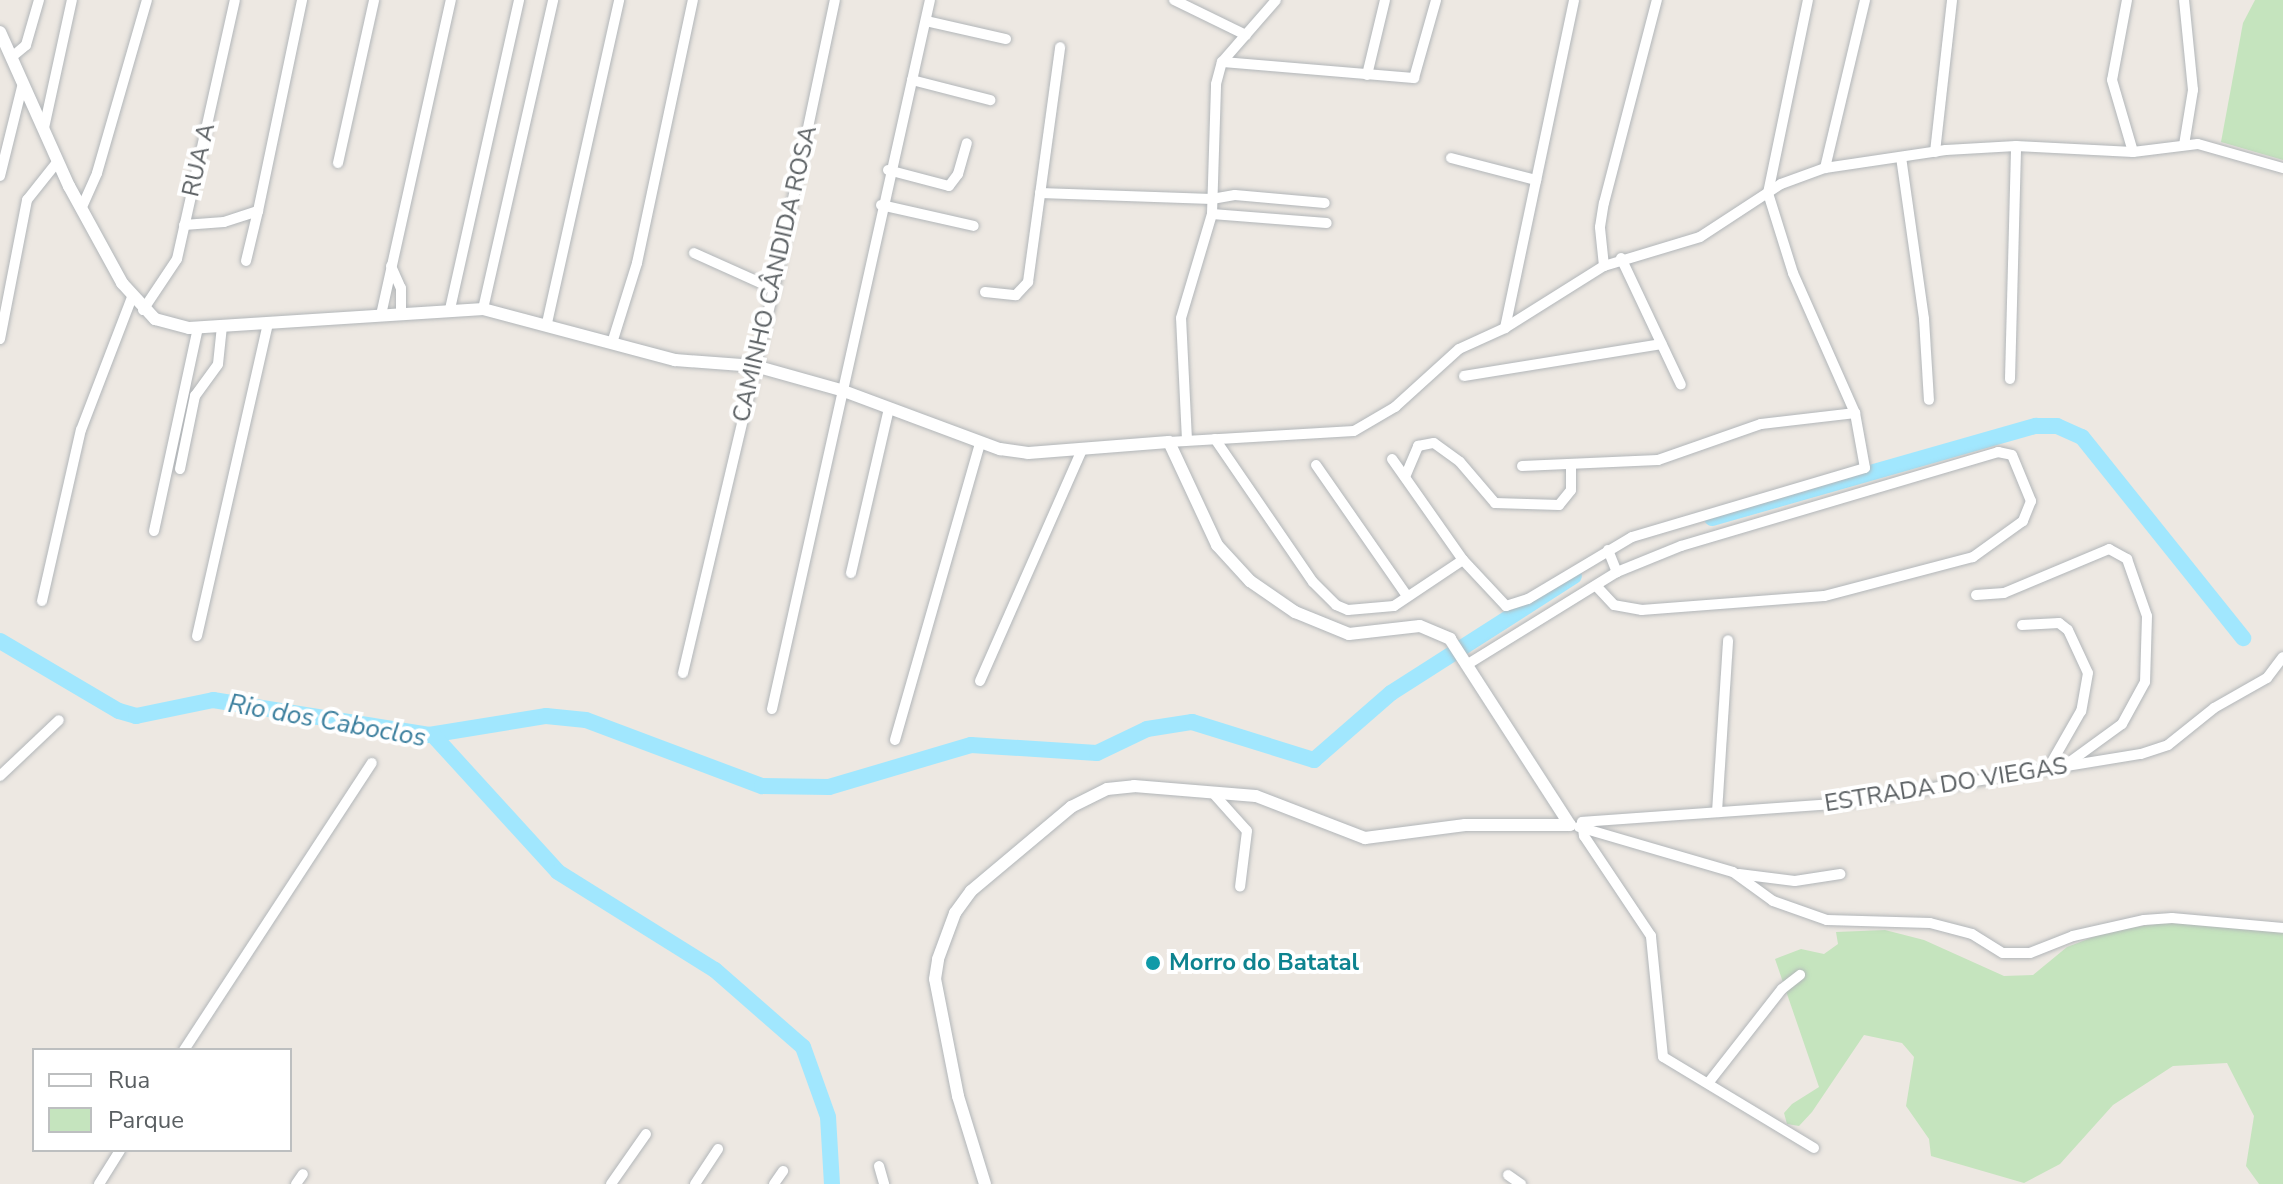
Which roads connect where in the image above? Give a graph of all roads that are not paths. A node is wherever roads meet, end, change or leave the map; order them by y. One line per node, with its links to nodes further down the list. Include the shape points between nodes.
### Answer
1 (39, 0): 30 (street, via 26,45)
2 (72, 0): 36 (street)
3 (147, 0): 56 (street, via 97,173)
4 (235, 0): 60 (street, RUA A)
5 (302, 0): 57 (street)
6 (374, 0): 45 (street)
7 (451, 0): 65 (street)
8 (519, 0): 70 (street)
9 (553, 0): 71 (street)
10 (619, 0): 76 (street)
11 (693, 0): 81 (street, via 637,263)
12 (835, 0): 67 (street, CAMINHO CÂNDIDA ROSA)
13 (930, 0): 25 (street)
14 (1174, 0): 27 (street)
15 (1276, 0): 27 (street)
16 (1385, 0): 32 (street)
17 (1436, 0): 32 (street, via 1417,77)
18 (1574, 0): 50 (street)
19 (1657, 0): 66 (street, via 1604,203)
20 (1808, 0): 52 (street)
21 (1865, 0): 46 (street)
22 (1952, 0): 40 (street)
23 (2127, 0): 41 (street, via 2112,80)
24 (2184, 0): 38 (street, via 2193,90)
25 (926, 21): 28 (street); 33 (street)
26 (0, 32): 30 (street)
27 (1246, 35): 31 (street)
28 (1006, 39)
29 (1060, 47): 51 (street)
30 (13, 56): 34 (street)
31 (1222, 62): 32 (street); 53 (street)
32 (1367, 75)
33 (912, 80): 35 (street); 48 (street)
34 (23, 83): 36 (street); 49 (street)
35 (990, 100)
36 (44, 128): 44 (street)
37 (967, 143): 48 (street, via 949,186)
38 (2184, 145): 41 (street); 47 (street, via 2211,146)
39 (2016, 146): 40 (street); 41 (street); 85 (street)
40 (1935, 152): 42 (street)
41 (2133, 152)
42 (1901, 157): 46 (street); 88 (street, via 1924,319)
43 (1451, 158): 50 (street)
44 (58, 161): 56 (street); 80 (street, via 27,200)
45 (338, 163)
46 (1825, 168): 52 (street, via 1798,175)
47 (2283, 168)
48 (888, 170): 55 (street)
49 (0, 176)
50 (1536, 180): 79 (street)
51 (1040, 193): 53 (street); 68 (street, via 1025,287 1016,295)
52 (1768, 193): 63 (street, via 1700,237); 90 (street, via 1793,273)
53 (1212, 199): 54 (street, via 1235,195); 58 (street)
54 (1325, 203)
55 (881, 205): 61 (street); 87 (street)
56 (82, 207): 69 (street)
57 (258, 211): 60 (street, via 224,222); 64 (street)
58 (1212, 214): 59 (street); 92 (street, via 1181,318)
59 (1327, 223)
60 (184, 225): 72 (street, RUA A, via 172,271)
61 (974, 226)
62 (694, 253): 67 (street)
63 (1621, 258): 66 (street); 82 (street)
64 (246, 261)
65 (391, 266): 73 (street, via 401,288); 74 (street)
66 (1604, 266): 79 (street)
67 (774, 289): 83 (street, CAMINHO CÂNDIDA ROSA)
68 (985, 292)
69 (132, 297): 72 (street); 110 (street, via 81,430)
70 (450, 309): 71 (street); 73 (street)
71 (483, 309): 76 (street)
72 (143, 310): 78 (street, via 168,325)
73 (401, 314): 74 (street)
74 (381, 315): 75 (street)
75 (268, 323): 77 (street); 112 (street)
76 (547, 323): 81 (street)
77 (222, 327): 78 (street); 100 (street, via 218,364 195,396)
78 (198, 328): 102 (street)
79 (1505, 328): 91 (street, via 1459,349 1395,407 1354,431)
80 (0, 339)
81 (612, 343): 83 (street, via 675,360)
82 (1661, 344): 84 (street); 86 (street)
83 (755, 366): 87 (street); 116 (street, CAMINHO CÂNDIDA ROSA)
84 (1464, 376)
85 (2010, 379)
86 (1681, 385)
87 (841, 390): 89 (street); 118 (street)
88 (1929, 400)
89 (889, 408): 94 (street); 106 (street)
90 (1855, 413): 99 (street, via 1761,424 1658,460); 103 (street, via 1867,455 1860,472 1632,537)
91 (1215, 439): 92 (street); 109 (street, via 1324,597 1348,610 1366,610 1394,606)
92 (1187, 440): 93 (street)
93 (1169, 442): 95 (street); 115 (street, via 1217,545 1250,581 1295,612 1349,634 1420,626 1450,639)
94 (980, 443): 95 (street, via 1028,453); 120 (street)
95 (1082, 450): 117 (street)
96 (1392, 459): 101 (street)
97 (1316, 465): 109 (street)
98 (1522, 466): 99 (street)
99 (1571, 467): 101 (street, via 1571,490 1559,505 1495,503 1460,462 1434,443 1418,446)
100 (180, 469)
101 (1405, 477): 104 (street)
102 (154, 531)
103 (1608, 550): 104 (street, via 1513,606 1495,600); 105 (street)
104 (1463, 560): 109 (street)
105 (1617, 572): 107 (street); 107 (street, via 1681,546 1998,452 2012,455 2031,501 2023,521 1973,557 1824,596 1642,610 1614,605)
106 (851, 573)
107 (1596, 586): 115 (street)
108 (1976, 595): 122 (street, via 2004,593 2109,549 2122,553 2133,570 2147,616 2145,682 2135,707 2115,731)
109 (1407, 596)
110 (42, 601)
111 (2022, 625): 123 (street, via 2059,623 2068,630 2088,673 2081,711)
112 (197, 636)
113 (1728, 640): 126 (street)
114 (2283, 657): 122 (street, ESTRADA DO VIEGAS, via 2267,678 2214,708 2168,745)
115 (1467, 662): 127 (street)
116 (683, 673)
117 (980, 681)
118 (772, 709)
119 (59, 720): 124 (street)
120 (895, 740)
121 (372, 763): 133 (street)
122 (2065, 766): 123 (street, ESTRADA DO VIEGAS)
123 (2049, 767): 126 (street, ESTRADA DO VIEGAS, via 1835,804)
124 (0, 776)
125 (1212, 792): 127 (street, ESTRADA DO VIEGAS, via 1278,801 1365,838 1465,825); 130 (street, via 1247,831); 149 (street, ESTRADA DO VIEGAS, via 1134,786 1088,796 985,876 955,913 935,979 958,1096)
126 (1717, 812): 127 (street, ESTRADA DO VIEGAS, via 1592,820)
127 (1575, 826): 128 (street, ESTRADA DO VIEGAS); 134 (street, via 1651,936 1660,1052)
128 (1733, 872): 129 (street, via 1795,881); 131 (street, ESTRADA DO VIEGAS, via 1773,901 1827,920 1942,926 1972,934 2003,953 2030,953 2086,932 2144,920)
129 (1840, 874)
130 (1240, 887)
131 (2283, 928)
132 (1800, 975): 134 (street, via 1782,989)
133 (185, 1048)
134 (1709, 1082): 136 (street)
135 (646, 1134): 145 (street)
136 (1814, 1148)
137 (718, 1149): 146 (street)
138 (119, 1152): 143 (street)
139 (879, 1166): 148 (street)
140 (783, 1171): 147 (street)
141 (303, 1174): 144 (street)
142 (1508, 1175): 150 (street)
143 (99, 1184)
144 (296, 1184)
145 (611, 1184)
146 (695, 1184)
147 (774, 1184)
148 (884, 1184)
149 (985, 1184)
150 (1521, 1184)

